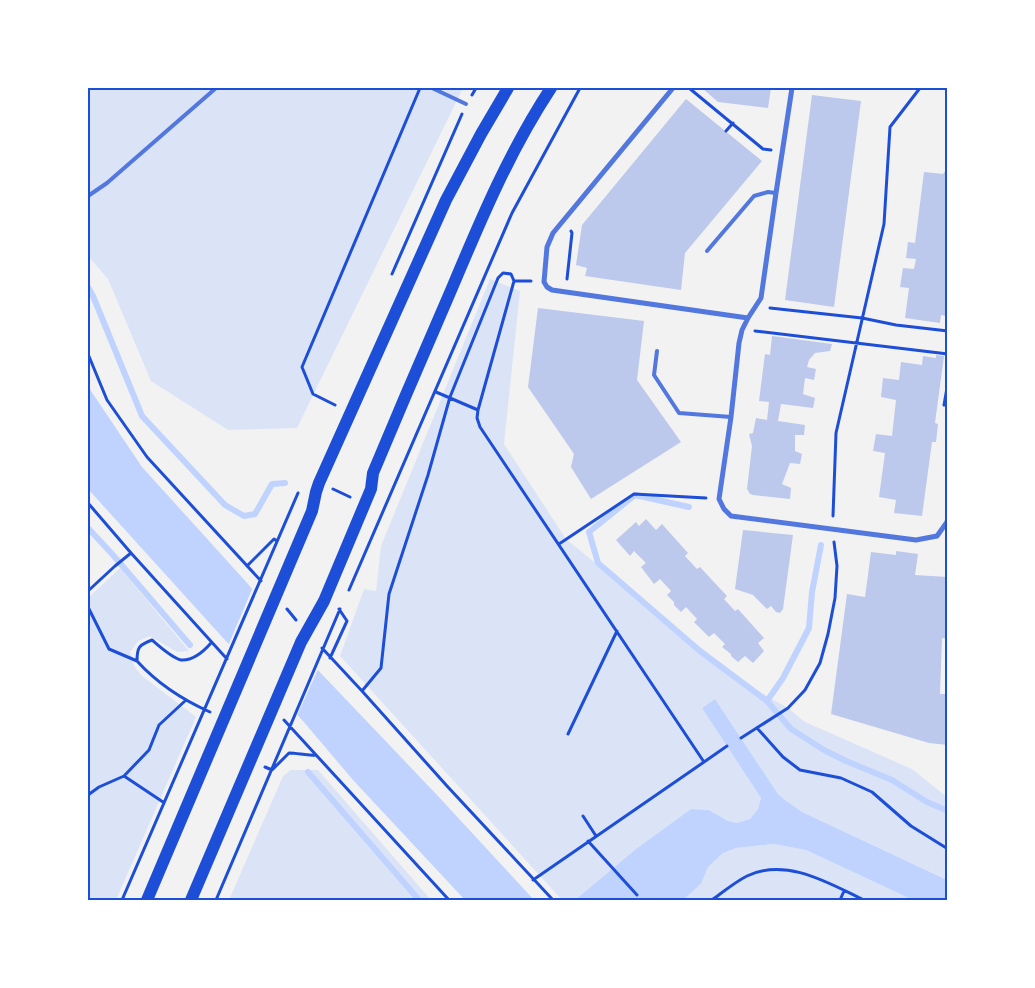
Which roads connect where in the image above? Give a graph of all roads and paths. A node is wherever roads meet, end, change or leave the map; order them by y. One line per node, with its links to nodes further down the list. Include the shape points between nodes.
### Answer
1 (216, 88): 16 (lane, via 108,183)
2 (420, 88): 33 (path, via 302,367 313,394)
3 (432, 88): 11 (lane)
4 (508, 88): 37 (main road, via 446,200)
5 (550, 88): 41 (main road, via 494,190 373,473)
6 (580, 88): 31 (path, via 512,213)
7 (673, 88): 17 (street)
8 (689, 88): 12 (path)
9 (792, 88): 14 (street)
10 (920, 88): 24 (path, via 890,127 884,224)
11 (466, 104)
12 (733, 123): 13 (path); 14 (path, via 763,149)
13 (726, 132)
14 (782, 152): 15 (street)
15 (776, 193): 18 (lane, via 754,196); 22 (street, via 761,298)
16 (88, 196)
17 (564, 219): 20 (street, via 547,247); 21 (path, via 572,234)
18 (707, 251)
19 (514, 281): 20 (path); 32 (path, via 511,274 503,273 498,278); 35 (path)
20 (544, 282): 21 (street, via 552,290)
21 (566, 292): 23 (street)
22 (757, 306): 23 (street); 24 (path)
23 (748, 318): 25 (street)
24 (862, 318): 26 (path); 27 (path)
25 (742, 330): 27 (path); 36 (street)
26 (948, 331)
27 (856, 344): 29 (path); 44 (path, via 836,433)
28 (657, 351): 36 (lane, via 654,375 679,413)
29 (948, 354)
30 (948, 382): 34 (path, via 944,405)
31 (436, 392): 32 (path); 42 (path)
32 (450, 397): 35 (path); 59 (path, via 389,594 381,668)
33 (335, 405)
34 (948, 405)
35 (478, 410): 46 (path, via 480,427)
36 (731, 418): 39 (street)
37 (319, 483): 41 (path); 63 (main road, via 312,511)
38 (298, 492): 45 (path)
39 (719, 499): 44 (street, via 731,516); 46 (path, via 634,494)
40 (88, 503): 47 (path)
41 (365, 504): 42 (path); 83 (main road, via 322,605 301,642)
42 (383, 512): 50 (path)
43 (948, 516): 44 (street, via 937,536 916,540)
44 (832, 529): 64 (path, via 837,566 828,634 820,663 805,690)
45 (277, 541): 48 (path, via 274,539); 61 (path)
46 (559, 544): 54 (path)
47 (131, 553): 49 (path); 55 (path)
48 (247, 566)
49 (88, 591)
50 (348, 592)
51 (344, 601): 84 (path)
52 (88, 607): 57 (path, via 109,649)
53 (347, 621): 56 (path)
54 (617, 630): 65 (path); 70 (path)
55 (211, 643): 57 (path, via 204,652 181,660 152,640 137,650); 58 (path)
56 (330, 658)
57 (137, 661): 60 (path)
58 (230, 662)
59 (362, 691)
60 (186, 700): 61 (path); 71 (path, via 160,725 149,750)
61 (204, 709): 63 (path); 73 (path)
62 (280, 716): 68 (path)
63 (224, 719): 82 (main road)
64 (757, 728): 66 (path); 77 (path, via 783,757 800,770 841,778 872,792 911,826)
65 (568, 734)
66 (741, 738)
67 (727, 746): 70 (path)
68 (317, 755): 69 (path, via 289,753); 85 (path)
69 (282, 760)
70 (704, 762): 75 (path)
71 (124, 776): 72 (path); 73 (path)
72 (88, 795)
73 (163, 802): 81 (path)
74 (582, 816): 75 (path)
75 (596, 836): 76 (path)
76 (588, 841): 78 (path); 80 (path)
77 (948, 849)
78 (533, 880)
79 (844, 891): 86 (path, via 803,872 774,870 749,875); 87 (path); 88 (path)
80 (636, 895)
81 (122, 900)
82 (147, 900)
83 (191, 900)
84 (216, 900)
85 (449, 900)
86 (712, 900)
87 (840, 900)
88 (864, 900)

